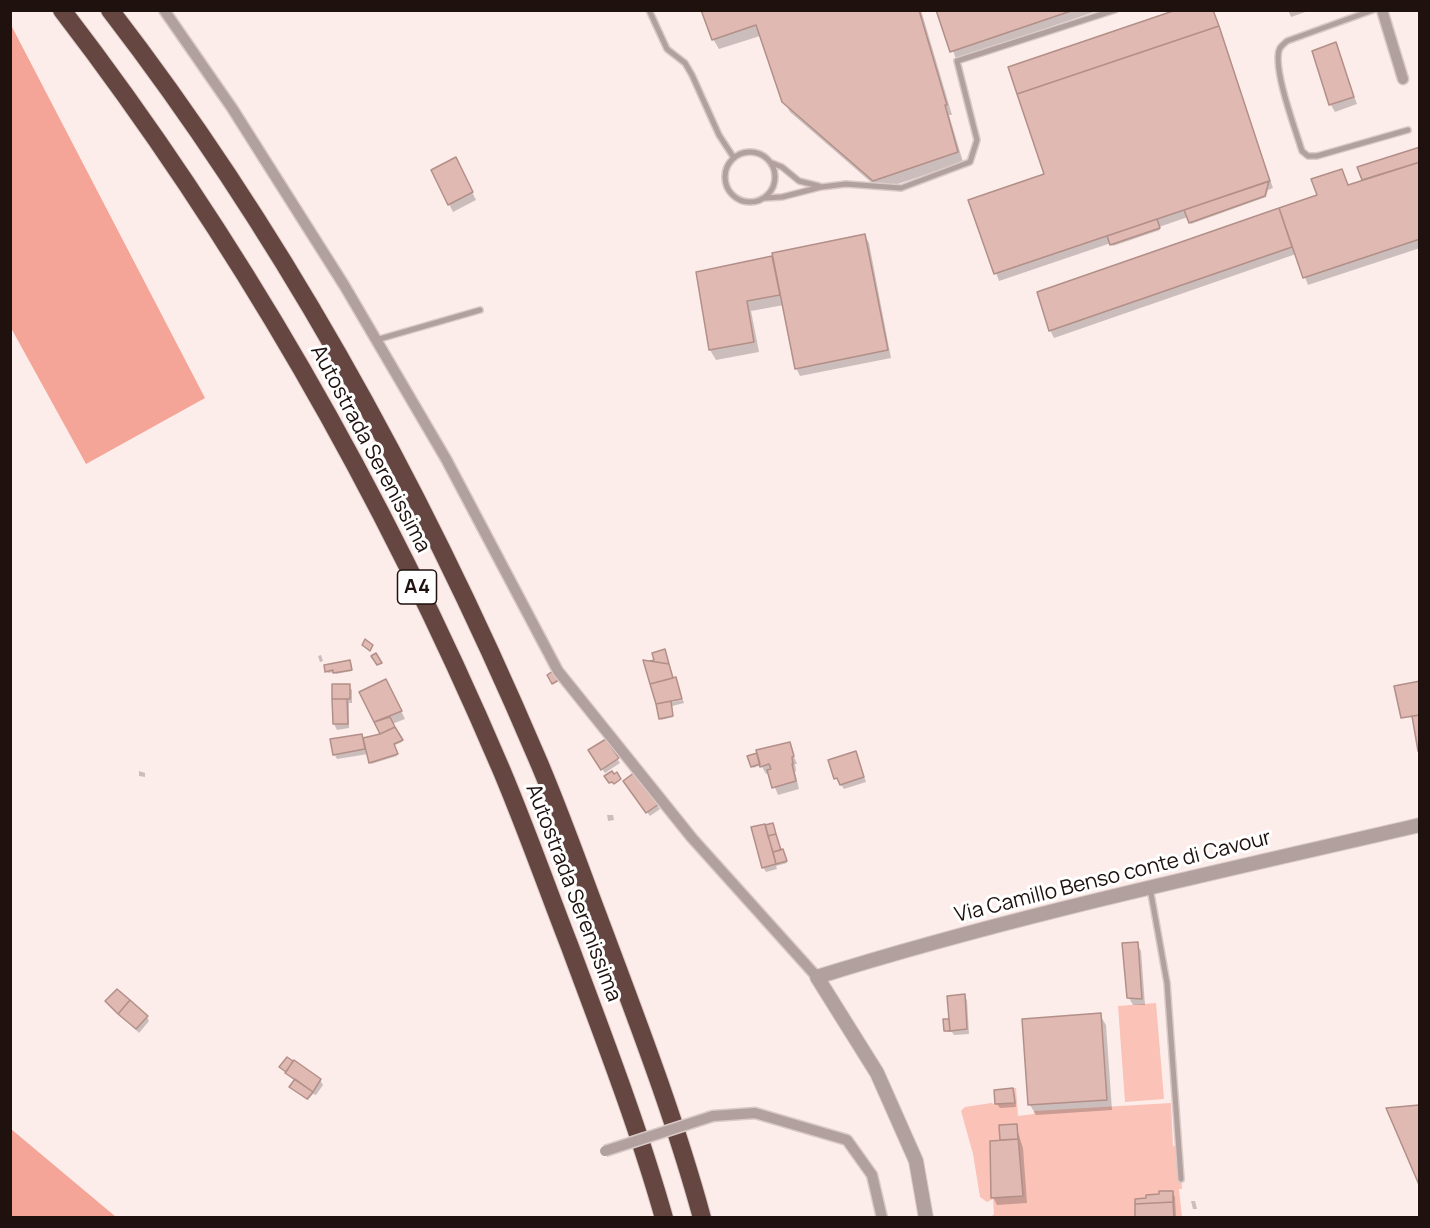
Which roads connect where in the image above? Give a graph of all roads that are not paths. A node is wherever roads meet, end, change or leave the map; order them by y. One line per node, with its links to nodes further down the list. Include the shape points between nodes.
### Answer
1 (62, 10): 21 (highway, Autostrada Serenissima / A4, via 147,124 246,273 342,438 422,596 498,761 536,858)
2 (110, 10): 22 (highway, Autostrada Serenissima / A4, via 234,186 330,341 461,590 538,760 570,843 648,1052)
3 (164, 10): 15 (street, via 232,108)
4 (649, 10): 10 (lane, via 667,49 693,75)
5 (1115, 10): 12 (lane, via 957,61 977,140 970,162 901,188 846,184)
6 (1373, 10): 9 (lane, via 1287,41 1280,49 1278,61 1284,93 1302,151 1308,156)
7 (1382, 10): 8 (street)
8 (1403, 80)
9 (1408, 130)
10 (734, 158): 11 (lane, via 753,152); 13 (lane, via 725,178 730,192 742,201)
11 (771, 162): 12 (lane, via 799,181); 13 (lane, via 775,181)
12 (821, 187): 13 (lane)
13 (765, 198)
14 (480, 310): 15 (lane)
15 (376, 340): 18 (street, via 446,459 558,671 692,838)
16 (1419, 825): 17 (street, Via Camillo Benso conte di Cavour)
17 (1150, 887): 18 (street, Via Camillo Benso conte di Cavour); 20 (lane, via 1167,983)
18 (817, 977): 24 (street, via 886,1092 916,1161)
19 (605, 1151): 23 (street, bridge, via 713,1116 755,1113 847,1140 872,1175)
20 (1181, 1179)
21 (664, 1218)
22 (702, 1218)
23 (882, 1218)
24 (926, 1218)

